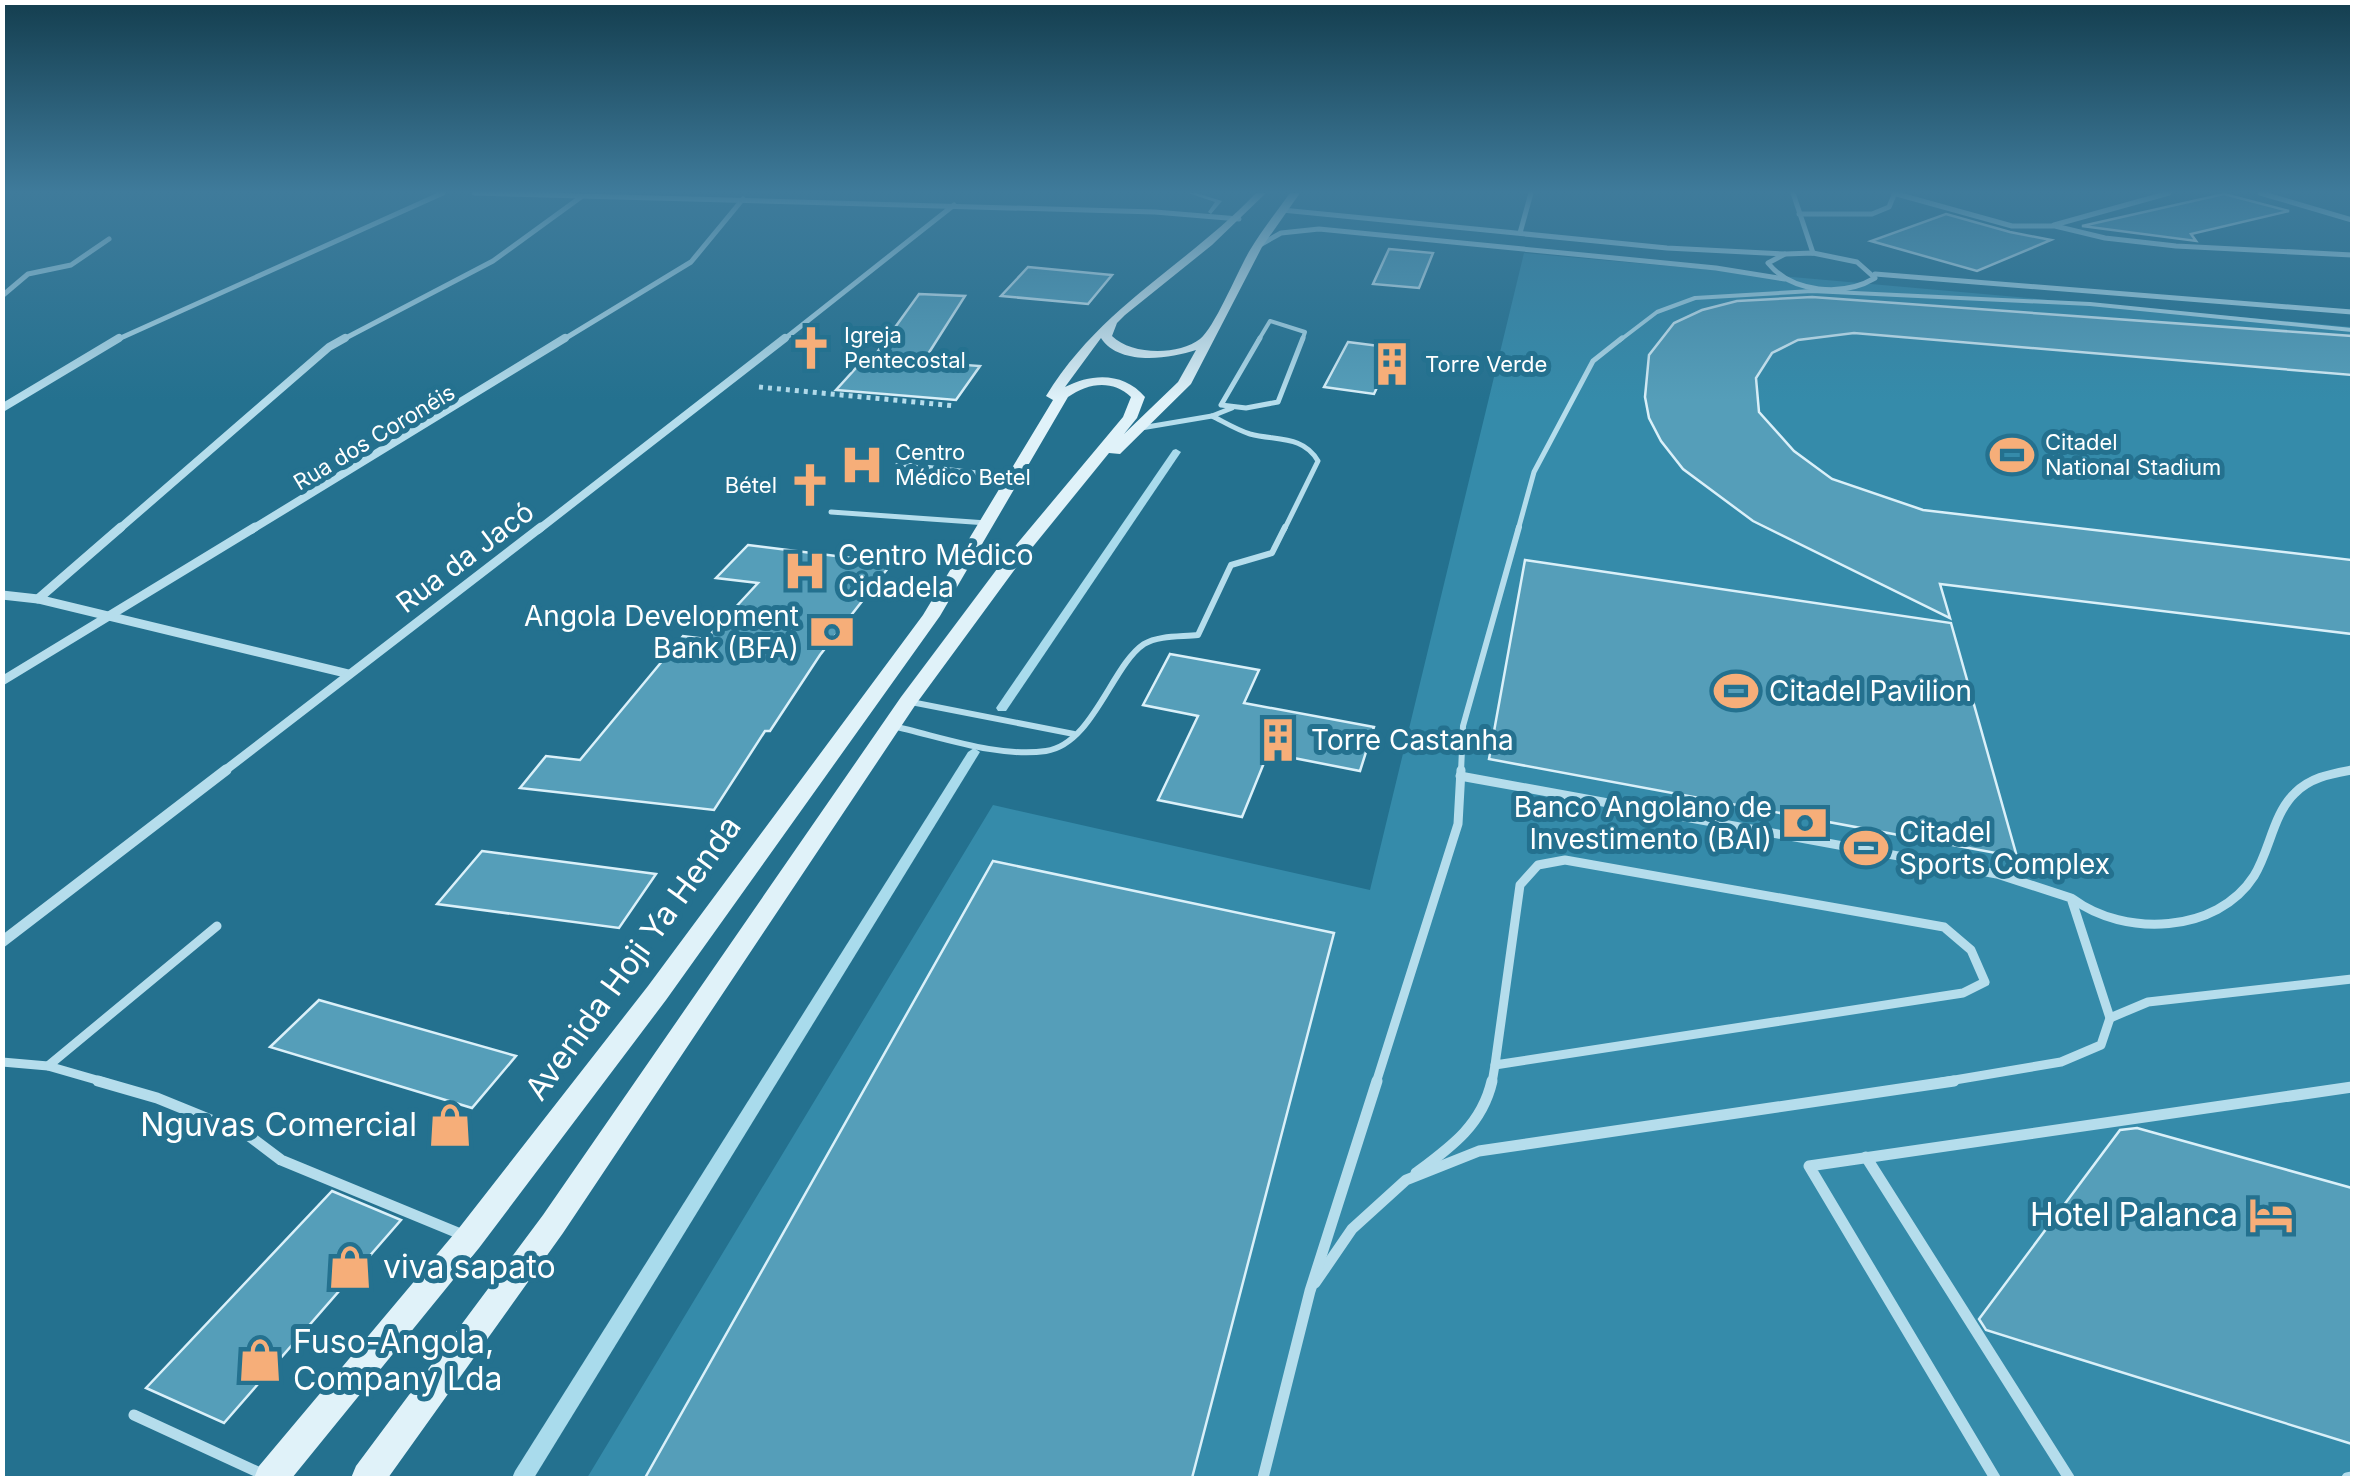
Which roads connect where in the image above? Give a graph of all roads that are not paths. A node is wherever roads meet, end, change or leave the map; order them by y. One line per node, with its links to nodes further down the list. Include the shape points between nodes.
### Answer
1 (75, 262): 13 (street, via 28,274)
2 (288, 262): 19 (street, via 116,340)
3 (488, 262): 29 (street, via 329,347)
4 (691, 262): 30 (street, Rua dos Coronéis)
5 (882, 262): 31 (street, Rua da Jacó)
6 (1185, 262): 15 (main road)
7 (1250, 262): 17 (main road)
8 (1654, 262): 12 (street)
9 (1770, 262): 12 (street, via 1770,270)
10 (1855, 262): 11 (street)
11 (1875, 274): 12 (street, via 1854,288); 14 (street)
12 (1785, 278)
13 (2, 296)
14 (2352, 312)
15 (1111, 323): 17 (main road, via 1108,342 1132,352 1180,352); 22 (main road, via 1058,386)
16 (2352, 330): 36 (lane, via 2090,304 1812,291 1716,295 1657,312 1593,360 1534,472 1462,726)
17 (1212, 337): 21 (main road, via 1184,384)
18 (1236, 406): 18 (lane, via 1278,402 1305,332 1270,321 1221,404); 20 (lane)
19 (2, 408)
20 (1212, 416): 21 (lane); 34 (lane, via 1250,434 1308,446 1318,461 1272,553 1231,565 1198,636 1142,646)
21 (1141, 428): 25 (main road)
22 (1024, 459): 24 (main road, Avenida Hoji Ya Henda); 25 (main road, via 1072,388 1102,381 1134,390 1136,407)
23 (898, 464): 24 (lane)
24 (1013, 477): 27 (main road, Avenida Hoji Ya Henda)
25 (1080, 483): 33 (main road, via 1012,561)
26 (832, 512): 27 (lane)
27 (988, 523): 48 (main road, Avenida Hoji Ya Henda, via 931,616)
28 (2, 595): 29 (street)
29 (38, 599): 30 (street)
30 (106, 617): 31 (street); 32 (street, Rua dos Coronéis)
31 (349, 674): 39 (street, Rua da Jacó)
32 (2, 681)
33 (900, 714): 34 (lane); 34 (lane, via 1032,753 1056,750); 52 (main road, via 553,1224)
34 (1074, 734)
35 (2352, 770): 37 (lane, via 2294,791 2252,880 2221,910 2162,922 2116,922)
36 (1460, 776): 37 (lane, via 1997,874); 49 (lane, via 1458,824)
37 (2071, 898): 41 (lane)
38 (216, 926): 44 (lane)
39 (2, 942)
40 (2352, 979): 41 (lane, via 2148,1002)
41 (2110, 1018): 47 (lane, via 2101,1044 2062,1062 1555,1137 1479,1151)
42 (2, 1062): 44 (lane)
43 (1495, 1065): 43 (lane, via 1520,885 1529,868 1543,861 1944,927 1982,963 1985,982 1963,993); 47 (lane, via 1490,1103 1461,1139)
44 (48, 1066): 48 (lane, via 157,1098 248,1136 281,1160)
45 (2352, 1087): 46 (lane)
46 (1866, 1158): 54 (lane, via 1808,1166); 55 (lane)
47 (1406, 1180): 49 (lane, via 1352,1229)
48 (469, 1238): 51 (main road, Avenida Hoji Ya Henda)
49 (1310, 1291): 53 (lane)
50 (134, 1415): 51 (lane)
51 (271, 1478)
52 (368, 1478)
53 (1263, 1478)
54 (1995, 1478)
55 (2070, 1478)

